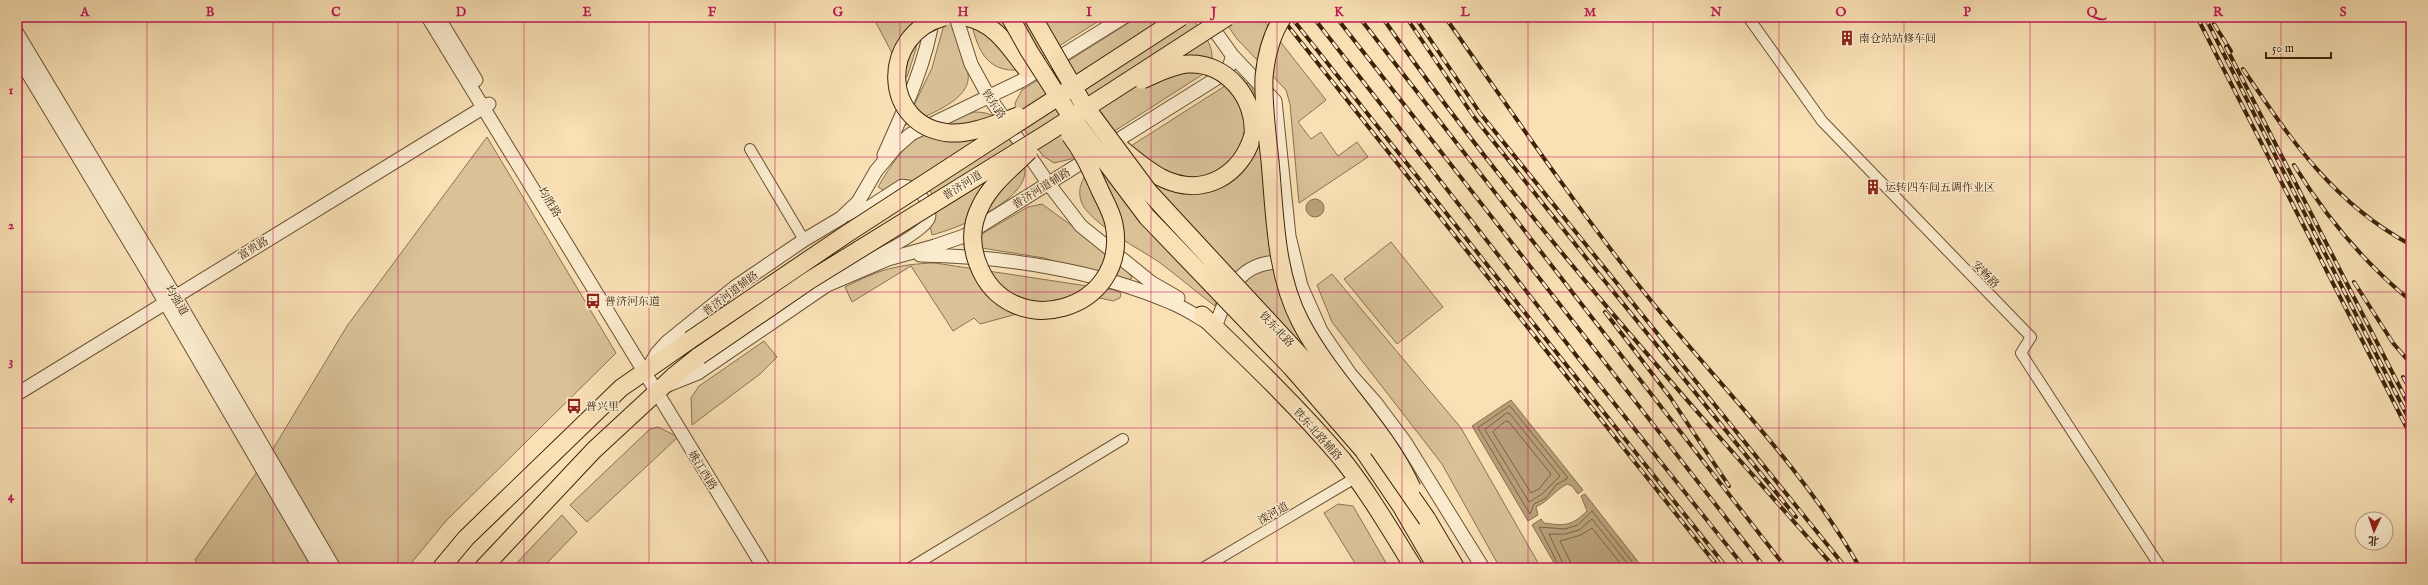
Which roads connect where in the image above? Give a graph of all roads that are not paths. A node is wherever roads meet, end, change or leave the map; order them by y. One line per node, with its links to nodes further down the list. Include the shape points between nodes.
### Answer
1 (428, 17): 22 (street, 均胜路)
2 (438, 17): 22 (street, 均胜路)
3 (933, 17): 28 (street, via 916,84)
4 (944, 17): 23 (main road, bridge, via 916,31 907,41 898,62 898,88 905,107 913,118 942,132 962,133)
5 (956, 17): 21 (street, 铁东路, via 972,64)
6 (966, 17): 19 (main road, via 994,29)
7 (1002, 17): 19 (main road)
8 (1010, 17): 30 (main road, 铁东北路, bridge, via 1068,112)
9 (1033, 17): 25 (main road, 铁东北路, bridge, via 1082,102)
10 (1124, 17): 21 (street, 普济河道辅路, via 1021,81)
11 (1181, 17): 23 (main road, 普济河道, bridge)
12 (1205, 17): 18 (street)
13 (1227, 17): 20 (main road, 普济河道, bridge)
14 (1283, 17): 44 (main road, bridge, via 1268,48 1264,77 1279,256 1290,296 1313,344 1396,458)
15 (1748, 17): 57 (street, 安畅路, via 1822,121 2031,337 2021,354)
16 (17, 33): 36 (street, 均强道)
17 (17, 55): 36 (street, 均强道)
18 (1232, 55): 29 (street, 普济河道辅路, via 1231,64 1219,77); 34 (street, via 1275,101 1289,236)
19 (1028, 70): 27 (main road, bridge, via 1043,97)
20 (1107, 95): 24 (main road, 普济河道, bridge); 25 (main road, bridge, via 1174,67 1201,65 1220,72 1235,83 1245,97 1253,119 1251,141 1239,163 1226,176 1200,184 1184,185 1161,178)
21 (989, 97): 28 (street, 普济河道辅路, via 911,134 895,148); 29 (street, 铁东路)
22 (486, 106): 36 (street, 富贵路); 39 (street, 均胜路)
23 (1038, 110): 39 (main road, 普济河道, bridge, via 845,235)
24 (1046, 134): 27 (main road, bridge, via 991,189 979,210 973,231 974,250 982,273 997,291 1018,305 1044,311 1072,306 1093,292 1111,265 1115,248 1114,224 1108,205); 40 (main road, 普济河道, bridge, via 810,280 699,356)
25 (1115, 144): 44 (main road, 铁东北路, bridge, via 1154,198 1333,391 1366,431)
26 (750, 149): 32 (street)
27 (1082, 150): 30 (main road, bridge, via 1121,196)
28 (876, 172): 31 (street, 普济河道辅路, via 858,202)
29 (1048, 183): 33 (street, 普济河道辅路, via 964,236); 37 (street, via 1081,226 1152,283)
30 (1147, 217): 54 (main road, 铁东北路, bridge, via 1292,367 1362,450 1401,506)
31 (841, 218): 32 (street, 普济河道辅路); 35 (street, 普济河道辅路, via 870,205 901,185 907,185 919,192 930,212 930,218 920,231 841,273)
32 (804, 240): 39 (street, 普济河道辅路, via 735,287 667,342)
33 (900, 256): 35 (street, 普济河道辅路, via 872,265); 38 (street, via 949,255 1087,274 1174,303)
34 (1298, 276): 38 (street, via 1283,262 1267,261 1247,271 1231,286); 56 (street, via 1300,286 1321,331 1350,374 1375,402 1422,468)
35 (828, 285): 40 (street, 普济河道辅路, via 698,373)
36 (170, 299): 41 (street, 富贵路); 45 (street, 均强道); 46 (street, 均强道)
37 (1202, 315): 38 (main road, 铁东北路辅路)
38 (1215, 327): 43 (main road, 铁东北路辅路, via 1246,356 1319,434)
39 (646, 369): 40 (street, 均胜路); 47 (main road, via 621,388 558,447 466,538)
40 (658, 390): 48 (main road, via 589,455); 49 (street, 姚江西路); 50 (street, 姚江西路)
41 (17, 394)
42 (1123, 439): 51 (street)
43 (1355, 478): 52 (street, 滦河道); 53 (main road, 铁东北路辅路)
44 (1427, 519): 55 (main road, 铁东北路)
45 (320, 568)
46 (334, 568)
47 (441, 568)
48 (483, 568)
49 (764, 568)
50 (773, 568)
51 (910, 568)
52 (1203, 568)
53 (1414, 568)
54 (1437, 568)
55 (1456, 568)
56 (1483, 568)
57 (2161, 568)

